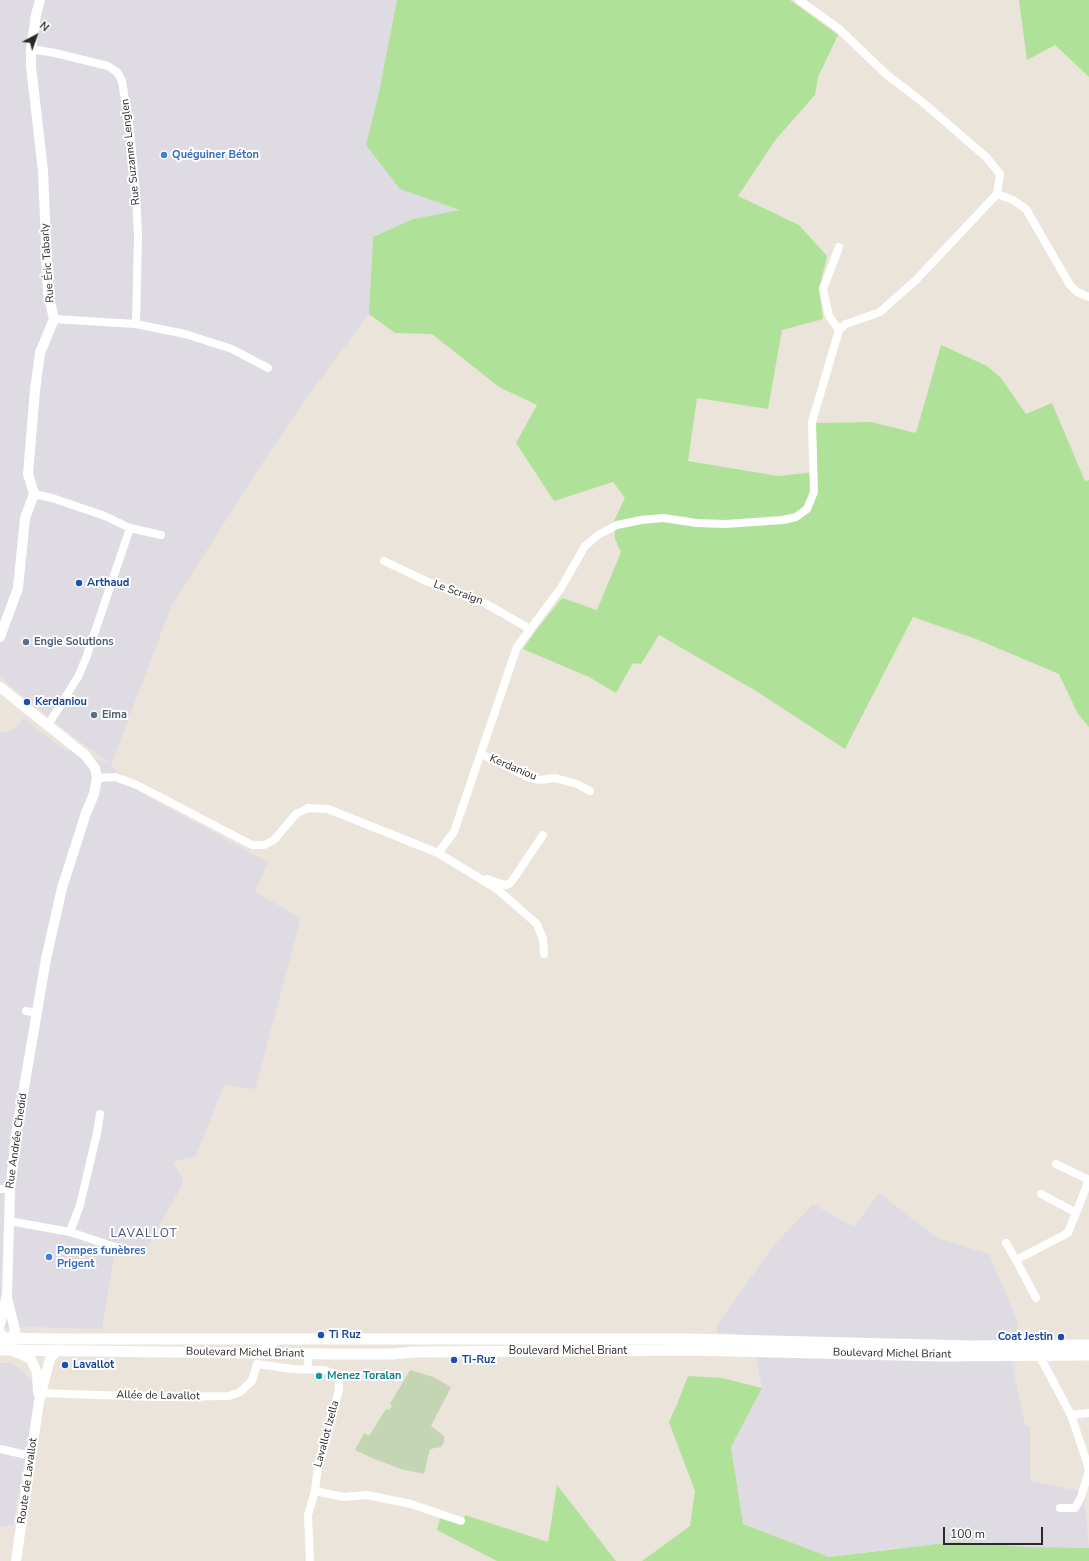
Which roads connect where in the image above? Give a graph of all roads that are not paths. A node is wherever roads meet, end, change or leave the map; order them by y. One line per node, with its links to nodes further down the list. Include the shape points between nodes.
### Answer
1 (40, 0): 3 (street, Rue Éric Tabarly)
2 (799, 0): 4 (street, via 838,28 887,75 986,157 1000,174)
3 (31, 49): 7 (street, Rue Éric Tabarly, via 43,171 48,293); 8 (street, Rue Suzanne Lenglen, via 108,66 117,72 122,81 136,194)
4 (997, 194): 6 (street, via 1013,200 1026,209 1070,285); 9 (street, via 916,280 880,312 846,324)
5 (839, 247): 9 (street, via 823,289 829,316)
6 (1089, 297)
7 (54, 319): 8 (street); 11 (street, via 40,353 35,390 28,474)
8 (136, 324): 10 (street, via 205,339 232,349)
9 (839, 330): 15 (street, via 812,422 814,492 807,509 796,517 783,520 725,524 663,518 617,525 598,535 585,546 561,588)
10 (268, 368)
11 (34, 494): 12 (street, via 105,516); 16 (street, via 25,518 18,588)
12 (130, 528): 13 (street); 18 (street, via 86,658 78,677)
13 (161, 535)
14 (384, 561): 15 (street, Le Scraign, via 428,582 483,602)
15 (530, 629): 19 (street, via 517,647)
16 (0, 637)
17 (0, 686): 18 (street)
18 (48, 725): 20 (street, via 85,755 95,768)
19 (481, 754): 21 (street, Kerdaniou, via 530,778 555,778 577,784); 23 (street, via 454,832)
20 (97, 778): 23 (street, via 115,777 137,785 252,845 264,845 274,840 296,814 308,808 328,809); 27 (street, Rue Andrée Chedid, via 62,888)
21 (590, 791)
22 (543, 835): 24 (street, via 509,884)
23 (438, 853): 24 (street)
24 (478, 878): 25 (street, via 497,889 537,924 543,939)
25 (544, 954)
26 (26, 1010): 27 (street)
27 (36, 1013): 31 (street, Rue Andrée Chedid)
28 (100, 1114): 35 (street, via 80,1205)
29 (1056, 1164): 30 (street)
30 (1089, 1180): 33 (street)
31 (5, 1189): 34 (street, Rue Andrée Chedid)
32 (1041, 1194): 33 (street)
33 (1075, 1212): 38 (street, via 1068,1233)
34 (9, 1221): 35 (street); 39 (street, Rue Andrée Chedid)
35 (70, 1232): 37 (street)
36 (1006, 1244): 38 (street)
37 (115, 1247)
38 (1016, 1260): 40 (street)
39 (6, 1294): 41 (street, Rue Andrée Chedid); 42 (street, Rue Andrée Chedid)
40 (1036, 1298)
41 (0, 1325)
42 (6, 1335): 43 (main road, Boulevard Michel Briant); 46 (street, Rue Andrée Chedid)
43 (32, 1338): 44 (main road, Boulevard Michel Briant); 49 (street)
44 (276, 1340): 47 (main road, Boulevard Michel Briant, via 690,1339); 52 (street)
45 (1089, 1345): 47 (main road, Boulevard Michel Briant, via 971,1346)
46 (5, 1350): 49 (main road, Boulevard Michel Briant); 54 (street, via 31,1359 37,1373)
47 (900, 1350): 48 (main road, Boulevard Michel Briant); 50 (main road, Boulevard Michel Briant)
48 (309, 1354): 52 (main road, Boulevard Michel Briant); 53 (street)
49 (47, 1355): 52 (main road, Boulevard Michel Briant, via 59,1350); 54 (street)
50 (1039, 1355): 51 (main road, Boulevard Michel Briant); 56 (street)
51 (1089, 1355)
52 (256, 1359): 53 (street, Lavallot Izella, via 292,1369); 54 (street, Allée de Lavallot, via 252,1380 240,1392 229,1396)
53 (307, 1369): 60 (street, Lavallot Izella, via 324,1370 339,1379 339,1390 318,1465)
54 (40, 1397): 58 (street, Route de Lavallot)
55 (1089, 1414): 56 (street)
56 (1071, 1415): 59 (street)
57 (0, 1449): 58 (street)
58 (31, 1456): 63 (street, Route de Lavallot)
59 (1089, 1470): 61 (street, via 1075,1508)
60 (315, 1491): 62 (street, via 343,1497 367,1495 411,1504); 64 (street, Lavallot Izella, via 308,1515)
61 (1060, 1508)
62 (461, 1521)
63 (16, 1561)
64 (310, 1561)

